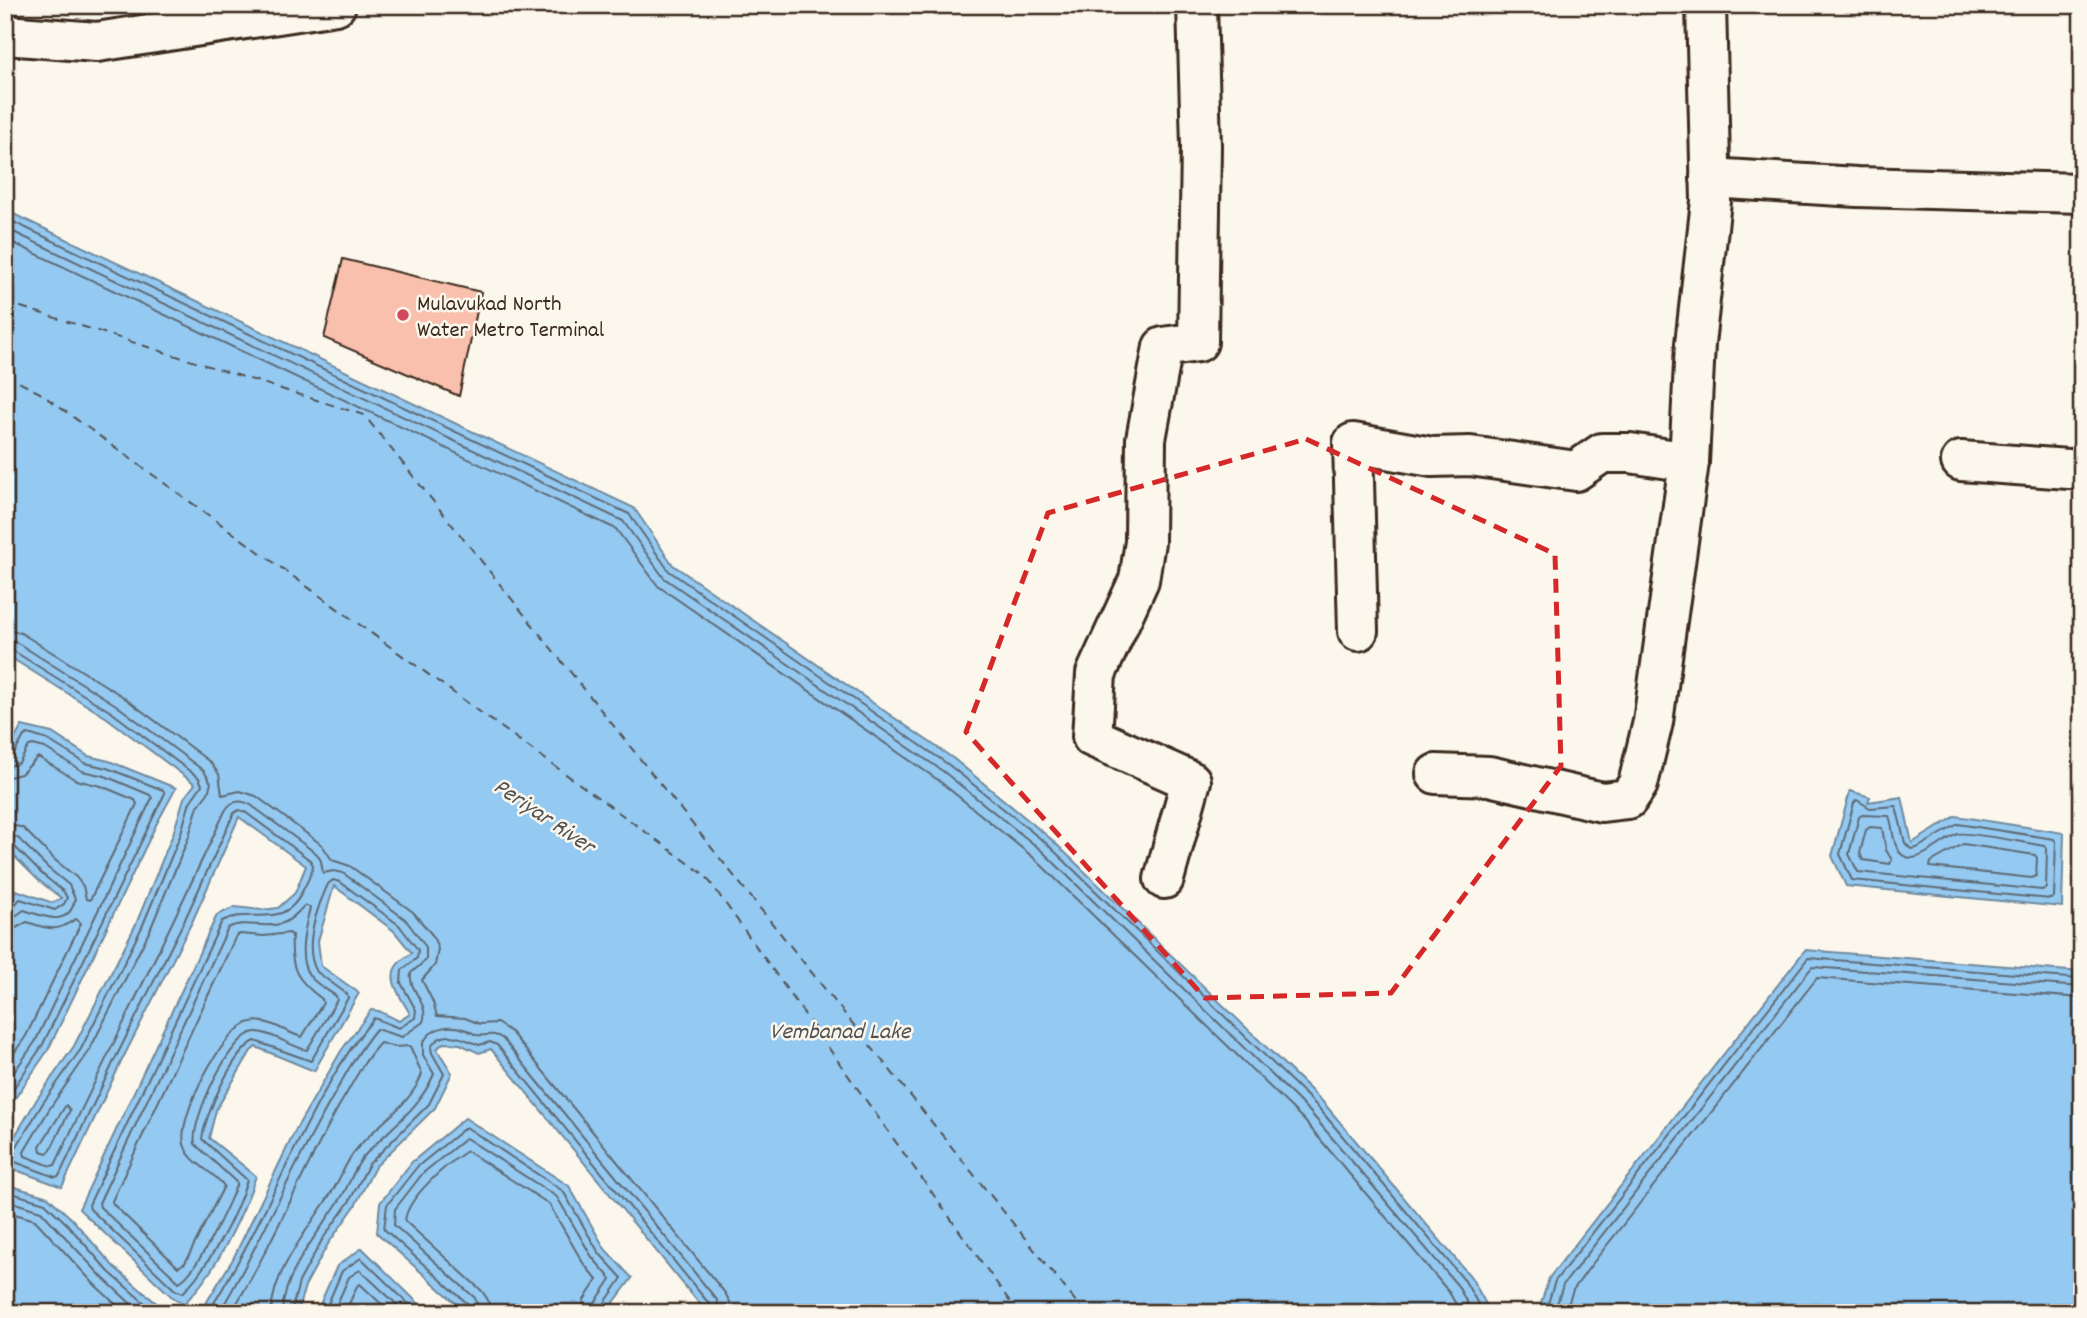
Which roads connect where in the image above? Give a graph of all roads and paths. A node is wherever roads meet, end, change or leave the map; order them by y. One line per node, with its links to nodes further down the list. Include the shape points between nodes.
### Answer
1 (337, 5): 4 (street, via 97,42)
2 (1197, 5): 12 (street, via 1201,146 1198,342 1163,346 1146,439 1145,542 1139,580 1096,674 1092,737 1191,781)
3 (1706, 5): 5 (street)
4 (5, 35)
5 (1710, 178): 6 (street); 8 (street)
6 (2082, 193)
7 (1961, 461): 9 (street)
8 (1689, 462): 10 (street, via 1602,453 1576,471 1470,456 1432,457 1353,443); 11 (street, via 1653,722 1637,784 1628,799 1602,802 1489,776)
9 (2082, 470)
10 (1358, 631)
11 (1436, 774)
12 (1164, 879)

